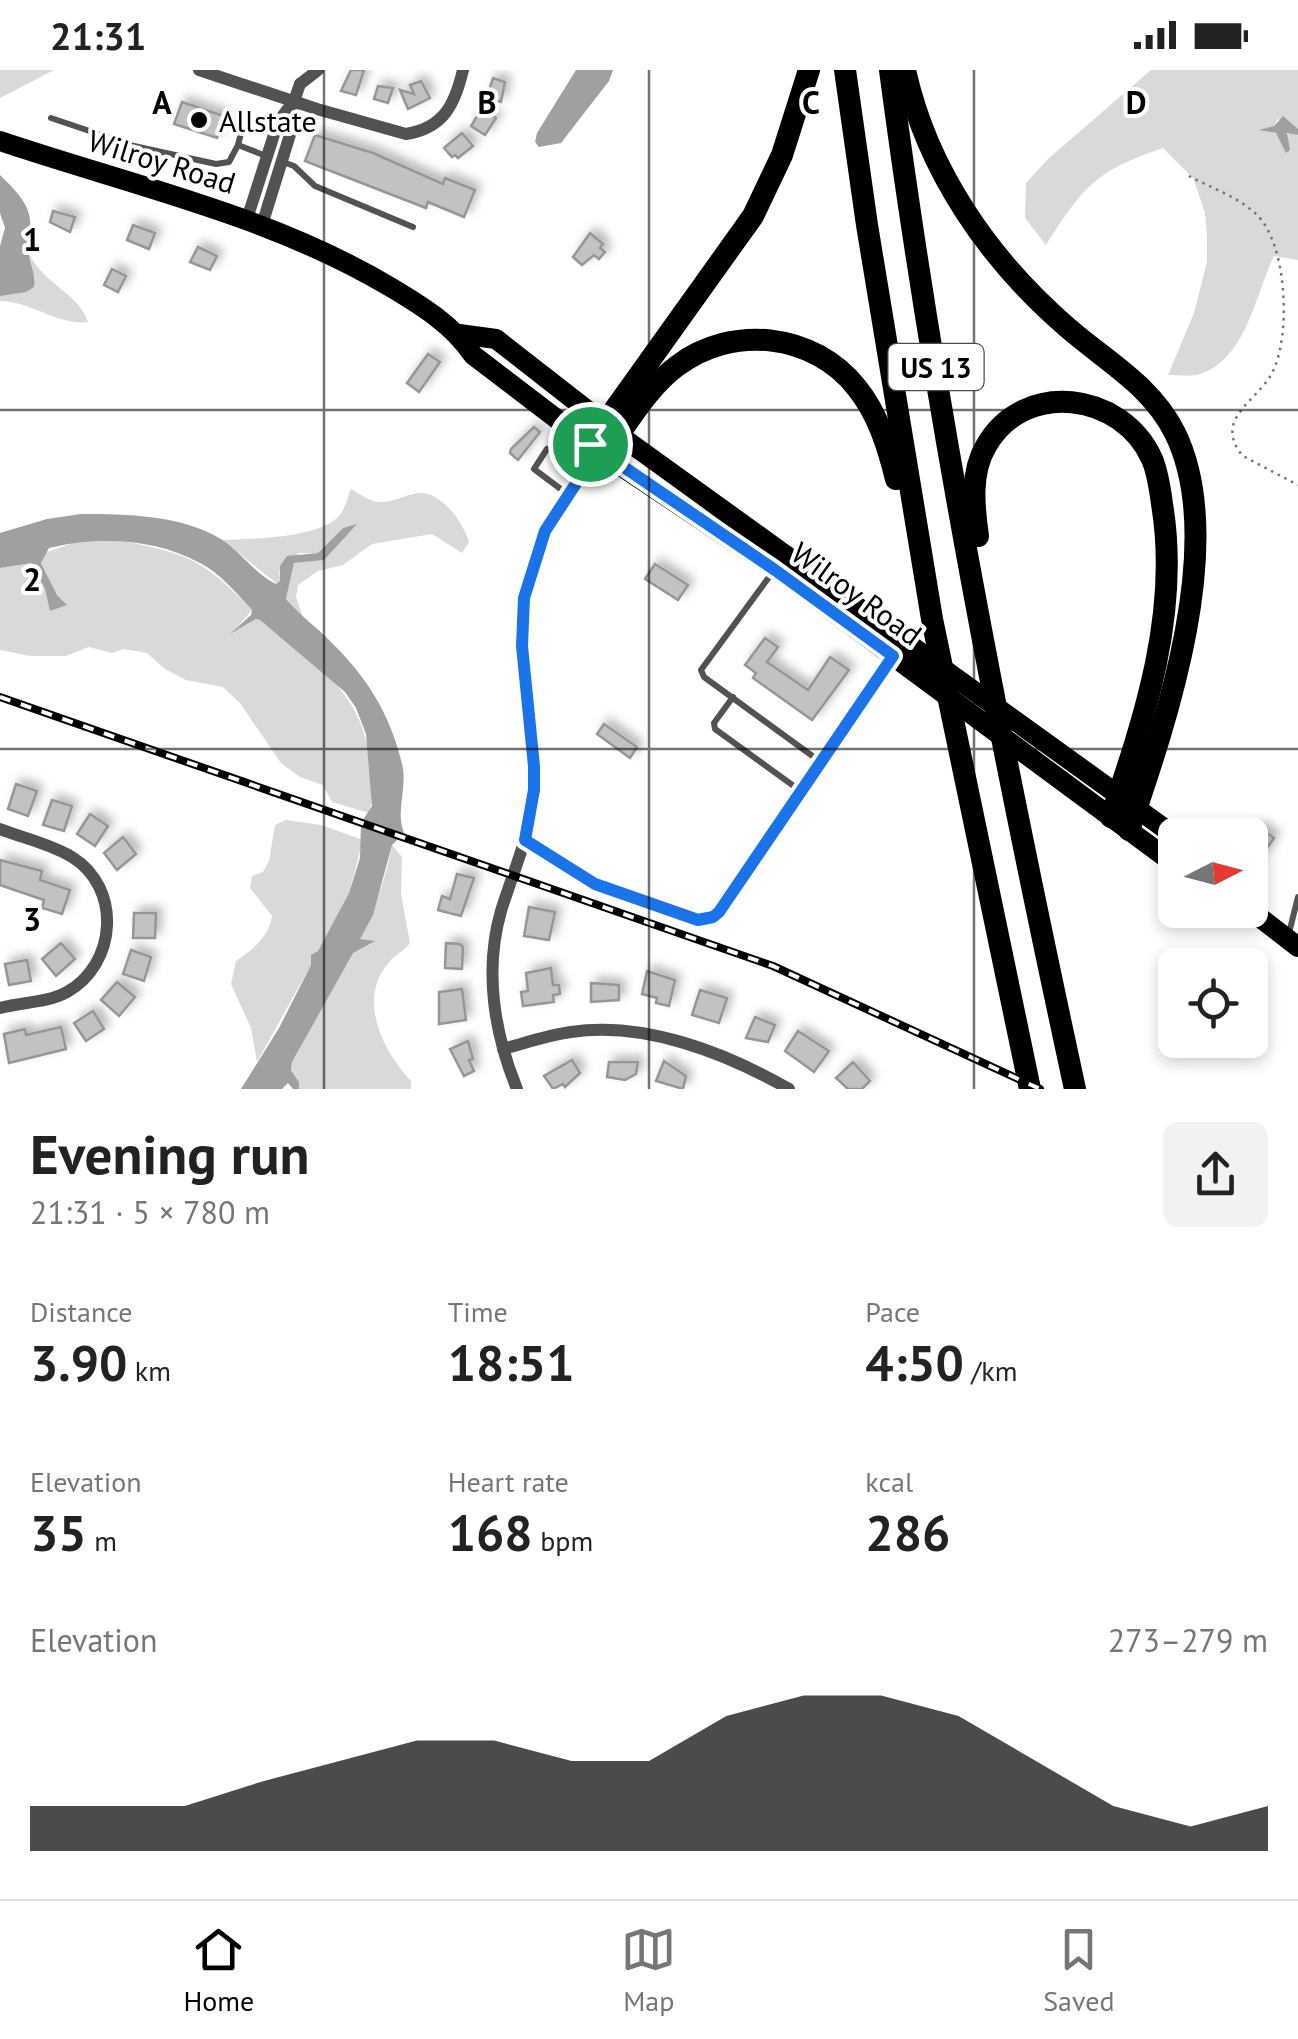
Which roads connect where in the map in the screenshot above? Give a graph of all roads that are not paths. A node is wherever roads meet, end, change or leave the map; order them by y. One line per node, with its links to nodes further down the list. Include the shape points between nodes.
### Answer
1 (199, 70): 9 (street)
2 (318, 70): 8 (street)
3 (463, 70): 9 (street, via 451,109 420,132 394,133)
4 (809, 70): 18 (highway, via 754,216)
5 (845, 70): 23 (highway, US 13)
6 (890, 70): 25 (highway, US 13)
7 (905, 70): 29 (highway, via 934,156 968,216 1050,313 1149,394 1182,450 1196,511 1190,614)
8 (298, 77): 9 (street)
9 (294, 101): 14 (street, via 278,122)
10 (246, 113): 13 (lane)
11 (51, 118): 13 (lane, via 216,164 229,162)
12 (0, 142): 15 (main road, Wilroy Road)
13 (238, 145): 14 (lane)
14 (275, 159): 15 (street); 16 (lane, via 315,186)
15 (254, 222): 17 (main road, Wilroy Road, via 376,278)
16 (413, 226)
17 (460, 334): 18 (main road, Wilroy Road, via 496,339); 20 (main road, Wilroy Road, via 473,355)
18 (612, 429): 20 (highway); 23 (highway, via 660,381 706,349 766,340 817,354 859,390 881,430); 29 (main road, Wilroy Road)
19 (547, 449): 21 (lane, via 534,468)
20 (594, 453): 21 (street); 22 (main road, Wilroy Road)
21 (567, 493): 32 (street, via 540,543 524,598 534,766)
22 (775, 570): 24 (main road, Wilroy Road); 26 (lane, via 702,670)
23 (932, 619): 41 (highway, US 13)
24 (893, 656): 27 (lane); 29 (main road, Wilroy Road)
25 (988, 664): 29 (highway, via 974,490 978,463 1006,422 1036,406 1070,400 1107,410 1133,430 1152,459 1167,548 1158,658); 42 (highway, US 13)
26 (733, 697): 27 (lane); 28 (lane, via 715,729)
27 (822, 763): 28 (lane)
28 (802, 792): 32 (lane, via 719,912 706,920 595,884)
29 (1124, 812): 30 (main road, Wilroy Road); 33 (main road, Wilroy Road)
30 (1158, 828)
31 (0, 829): 37 (street, via 85,867 108,914 102,952 83,981 55,998)
32 (525, 840): 38 (street, via 500,913 492,962)
33 (1158, 848)
34 (1298, 897): 36 (lane)
35 (1268, 924): 36 (main road)
36 (1293, 943)
37 (0, 1008)
38 (502, 1049): 39 (street); 40 (street, via 574,1031 636,1033 680,1042)
39 (518, 1089)
40 (789, 1089)
41 (1030, 1089)
42 (1075, 1089)

